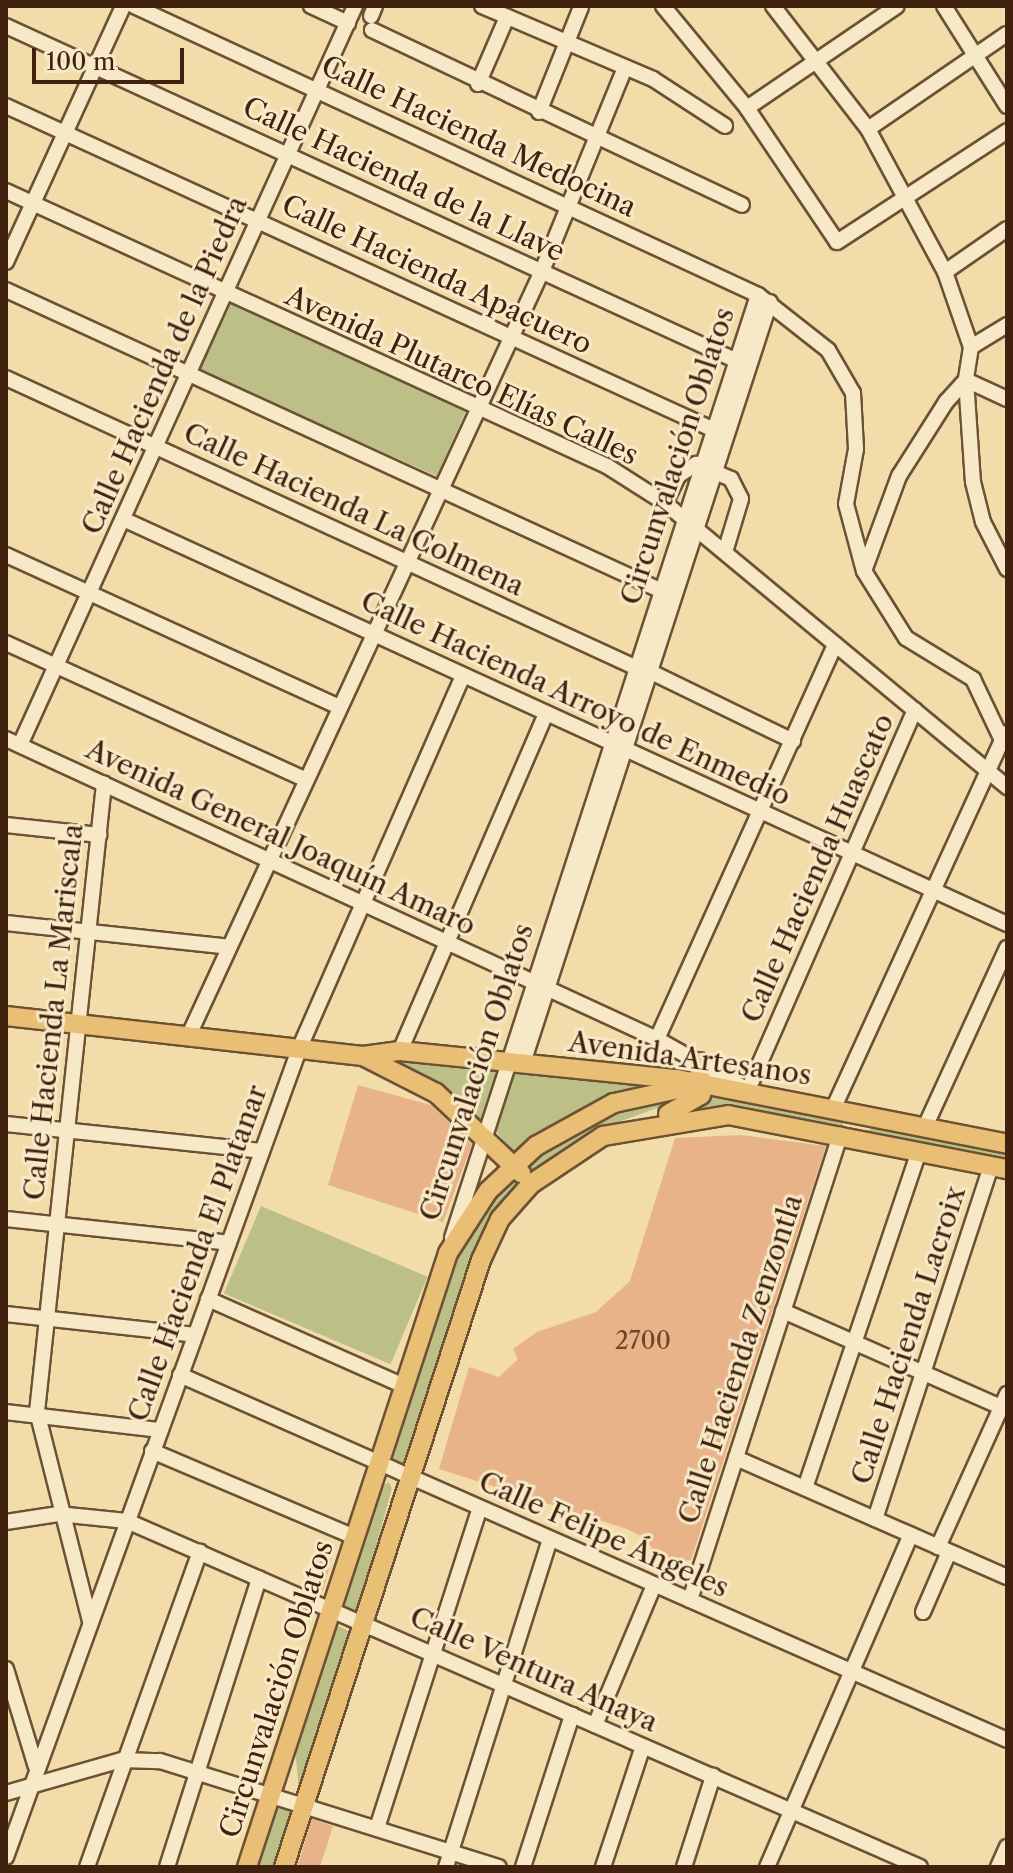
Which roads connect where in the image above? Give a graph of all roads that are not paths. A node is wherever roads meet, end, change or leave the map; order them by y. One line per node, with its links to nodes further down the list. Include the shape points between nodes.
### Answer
1 (123, 6): 19 (street)
2 (134, 6): 22 (street, Calle Hacienda Medocina)
3 (311, 6): 13 (street)
4 (355, 6): 13 (street, Calle Hacienda de la Piedra)
5 (482, 6): 12 (street)
6 (663, 6): 25 (street)
7 (773, 6): 18 (street)
8 (897, 6): 18 (street)
9 (944, 6): 17 (street)
10 (581, 7): 16 (street)
11 (373, 17): 21 (street)
12 (507, 17): 16 (street); 21 (street)
13 (348, 23): 22 (street, Calle Hacienda de la Piedra)
14 (6, 26): 19 (street, Calle Hacienda de la Llave)
15 (1007, 34): 17 (street)
16 (567, 44): 20 (street); 26 (street)
17 (976, 54): 24 (street); 28 (street)
18 (818, 60): 25 (street); 28 (street)
19 (96, 65): 30 (street); 32 (street, Calle Hacienda de la Llave)
20 (624, 70): 27 (street, via 653,79); 31 (street)
21 (478, 84): 26 (street)
22 (317, 90): 32 (street, Calle Hacienda de la Piedra); 36 (street, Calle Hacienda Medocina)
23 (6, 106): 30 (street, Calle Hacienda Apacuero)
24 (1007, 106)
25 (747, 108): 34 (street, via 837,242)
26 (539, 112): 31 (street)
27 (725, 126)
28 (868, 129): 34 (street)
29 (1007, 131): 34 (street)
30 (65, 132): 35 (street); 38 (street, Calle Hacienda Apacuero)
31 (596, 138): 36 (street); 37 (street)
32 (288, 155): 38 (street, Calle Hacienda de la Piedra); 41 (street, Calle Hacienda de la Llave)
33 (6, 191): 35 (street, Avenida Plutarco Elías Calles)
34 (908, 199): 42 (street)
35 (32, 203): 40 (street); 44 (street, Avenida Plutarco Elías Calles)
36 (569, 205): 41 (street); 45 (street, Calle Hacienda Medocina)
37 (742, 205)
38 (258, 220): 44 (street, Calle Hacienda de la Piedra); 47 (street, Calle Hacienda Apacuero)
39 (1007, 229): 42 (street)
40 (6, 262)
41 (542, 271): 47 (street); 49 (street, Calle Hacienda de la Llave)
42 (945, 272): 48 (street)
43 (6, 290): 50 (street)
44 (225, 293): 50 (street, Calle Hacienda de la Piedra); 54 (street, Avenida Plutarco Elías Calles)
45 (764, 298): 49 (street, Circunvalación Oblatos); 57 (street, Circunvalación Oblatos); 66 (street, Calle Hacienda Medocina, via 828,350 850,383 857,433 846,504)
46 (1007, 325): 48 (street)
47 (512, 337): 54 (street); 55 (street, Calle Hacienda Apacuero)
48 (971, 347): 52 (street)
49 (737, 361): 55 (street, Circunvalación Oblatos)
50 (189, 373): 56 (street, Calle Hacienda de la Piedra); 58 (street)
51 (6, 378): 56 (street, Calle Hacienda La Colmena)
52 (966, 380): 53 (street); 65 (street, via 973,482 983,522); 66 (street, via 899,476)
53 (1007, 399)
54 (480, 407): 58 (street); 59 (street, Avenida Plutarco Elías Calles, via 607,466)
55 (714, 430): 57 (street, Circunvalación Oblatos)
56 (155, 446): 60 (street, Calle Hacienda de la Piedra); 64 (street, Calle Hacienda La Colmena)
57 (710, 466): 59 (street, via 678,476); 61 (street, Circunvalación Oblatos); 62 (street, via 741,499)
58 (444, 489): 64 (street); 67 (street)
59 (665, 503): 61 (street, Avenida Plutarco Elías Calles)
60 (123, 519): 68 (street, Calle Hacienda de la Piedra); 69 (street, Calle Hacienda Arroyo de Enmedio)
61 (690, 524): 62 (street, Avenida Plutarco Elías Calles); 67 (street, Circunvalación Oblatos); 73 (street, Circunvalación Oblatos)
62 (725, 552): 71 (street, Avenida Plutarco Elías Calles)
63 (6, 555): 68 (street)
64 (406, 561): 69 (street); 73 (street, Calle Hacienda La Colmena)
65 (1007, 569)
66 (864, 571): 78 (street, Calle Hacienda Medocina, via 906,638 973,679)
67 (662, 591): 73 (street, Circunvalación Oblatos)
68 (89, 592): 72 (street, Calle Hacienda de la Piedra); 75 (street)
69 (373, 634): 74 (street, Calle Hacienda Arroyo de Enmedio); 75 (street)
70 (6, 643): 72 (street)
71 (835, 644): 76 (street, Avenida Plutarco Elías Calles); 79 (street)
72 (56, 666): 80 (street, Calle Hacienda de la Piedra); 83 (street)
73 (644, 670): 79 (street, Calle Hacienda La Colmena); 81 (street, Circunvalación Oblatos)
74 (463, 676): 77 (street, Calle Hacienda Arroyo de Enmedio); 92 (street, Calle Hacienda El Platanar)
75 (339, 707): 83 (street)
76 (915, 710): 82 (street, Avenida Plutarco Elías Calles); 89 (street, Calle Hacienda Huascato)
77 (546, 713): 81 (street, Calle Hacienda Arroyo de Enmedio); 96 (street)
78 (1004, 735): 82 (street)
79 (793, 741): 86 (street)
80 (13, 742): 84 (street, Avenida General Joaquín Amaro)
81 (620, 747): 86 (street, Calle Hacienda Arroyo de Enmedio); 99 (street, Circunvalación Oblatos)
82 (987, 770): 85 (street, Avenida Plutarco Elías Calles); 91 (street)
83 (306, 780): 90 (street)
84 (104, 784): 88 (street, Calle Hacienda La Mariscala); 90 (street, Avenida General Joaquín Amaro)
85 (1007, 787)
86 (761, 812): 89 (street, Calle Hacienda Arroyo de Enmedio); 103 (street)
87 (6, 825): 88 (street)
88 (99, 835): 95 (street, Calle Hacienda La Mariscala)
89 (849, 852): 91 (street, Calle Hacienda Arroyo de Enmedio); 110 (street, Calle Hacienda Huascato)
90 (269, 860): 92 (street, Avenida General Joaquín Amaro); 97 (street)
91 (932, 890): 94 (street, Calle Hacienda Arroyo de Enmedio); 111 (street)
92 (360, 902): 96 (street, Avenida General Joaquín Amaro); 104 (street, Calle Hacienda El Platanar)
93 (6, 923): 95 (street)
94 (1007, 924)
95 (88, 932): 97 (street); 101 (street, Calle Hacienda La Mariscala)
96 (446, 942): 99 (street, Avenida General Joaquín Amaro); 105 (street)
97 (229, 947): 102 (street)
98 (1007, 948): 115 (street)
99 (542, 986): 103 (street, Avenida General Joaquín Amaro); 108 (street, Circunvalación Oblatos)
100 (6, 1016): 101 (main road, Avenida Artesanos)
101 (78, 1023): 102 (main road, Avenida Artesanos); 116 (street, Calle Hacienda La Mariscala)
102 (189, 1035): 104 (main road, Avenida Artesanos)
103 (657, 1039): 107 (street, Avenida General Joaquín Amaro)
104 (300, 1047): 106 (main road, Avenida Artesanos); 120 (street, Calle Hacienda El Platanar)
105 (400, 1051): 106 (main road, Avenida Artesanos); 108 (main road, Avenida Artesanos)
106 (363, 1056): 118 (main road, Avenida Artesanos, via 436,1093)
107 (699, 1062): 109 (main road); 110 (street, Avenida General Joaquín Amaro)
108 (515, 1063): 109 (main road, Avenida Artesanos); 118 (street, Circunvalación Oblatos)
109 (704, 1083): 110 (main road, Avenida Artesanos); 114 (main road, via 698,1099); 122 (main road, via 594,1112)
110 (748, 1090): 111 (main road, Avenida Artesanos)
111 (834, 1107): 112 (main road, Avenida Artesanos)
112 (870, 1115): 115 (main road, Avenida Artesanos); 117 (main road)
113 (6, 1124): 116 (street)
114 (647, 1124): 117 (main road, Avenida Artesanos, via 728,1115); 124 (main road, Avenida Artesanos, via 603,1136)
115 (925, 1127): 119 (main road, Avenida Artesanos)
116 (67, 1131): 120 (street); 126 (street, Calle Hacienda La Mariscala)
117 (840, 1135): 121 (main road, Avenida Artesanos); 130 (street, Calle Hacienda Zenzontla)
118 (485, 1138): 122 (main road, Avenida Artesanos); 128 (street, Circunvalación Oblatos)
119 (1007, 1144)
120 (262, 1151): 127 (street, Calle Hacienda El Platanar)
121 (919, 1152): 123 (main road, Avenida Artesanos); 134 (street)
122 (513, 1165): 124 (main road, Avenida Artesanos); 128 (main road)
123 (1003, 1168): 135 (street, Calle Hacienda Lacroix)
124 (531, 1184): 145 (main road, via 489,1239)
125 (6, 1219): 126 (street)
126 (57, 1224): 127 (street); 132 (street, Calle Hacienda La Mariscala)
127 (229, 1243): 129 (street, Calle Hacienda El Platanar)
128 (448, 1253): 137 (main road, Circunvalación Oblatos)
129 (208, 1299): 133 (street, Calle Hacienda El Platanar); 137 (street)
130 (783, 1311): 134 (street); 143 (street, Calle Hacienda Zenzontla)
131 (6, 1314): 132 (street)
132 (47, 1318): 133 (street); 140 (street, Calle Hacienda La Mariscala)
133 (195, 1335): 136 (street, Calle Hacienda El Platanar)
134 (855, 1343): 135 (street); 146 (street)
135 (923, 1373): 138 (street); 149 (street, Calle Hacienda Lacroix)
136 (180, 1375): 141 (street, Calle Hacienda El Platanar); 144 (street, Calle Felipe Ángeles)
137 (404, 1386): 144 (main road, Circunvalación Oblatos)
138 (1005, 1404): 155 (street)
139 (6, 1412): 140 (street)
140 (37, 1416): 141 (street); 148 (street, Calle Hacienda La Mariscala)
141 (160, 1430): 142 (street, Calle Hacienda El Platanar)
142 (152, 1451): 150 (street, Calle Hacienda El Platanar); 153 (street)
143 (736, 1458): 146 (street); 160 (street, Calle Hacienda Zenzontla)
144 (379, 1463): 145 (street, Calle Felipe Ángeles); 153 (main road, Circunvalación Oblatos)
145 (411, 1477): 147 (street, Calle Felipe Ángeles); 164 (main road)
146 (805, 1488): 149 (street)
147 (480, 1508): 154 (street, Calle Felipe Ángeles); 165 (street)
148 (58, 1514): 150 (street, Calle Ventura Anaya); 151 (street, Calle Ventura Anaya); 163 (street, Calle Hacienda La Mariscala)
149 (875, 1519): 152 (street)
150 (127, 1521): 156 (street, Calle Ventura Anaya); 163 (street, Calle Hacienda El Platanar)
151 (6, 1522)
152 (911, 1535): 155 (street); 167 (street)
153 (355, 1537): 161 (main road, Circunvalación Oblatos)
154 (550, 1539): 159 (street, Calle Felipe Ángeles); 168 (street)
155 (944, 1550): 157 (street); 162 (street)
156 (200, 1552): 158 (street, Calle Ventura Anaya); 173 (street)
157 (1007, 1577)
158 (259, 1578): 161 (street, Calle Ventura Anaya); 175 (street)
159 (654, 1585): 160 (street, Calle Felipe Ángeles); 170 (street)
160 (690, 1600): 167 (street, Calle Felipe Ángeles)
161 (331, 1609): 164 (street, Calle Ventura Anaya); 179 (main road, Circunvalación Oblatos)
162 (923, 1612)
163 (90, 1621): 174 (street, Calle Hacienda El Platanar)
164 (364, 1623): 165 (street, Calle Ventura Anaya); 180 (main road)
165 (433, 1654): 168 (street, Calle Ventura Anaya); 182 (street)
166 (6, 1669): 174 (street)
167 (851, 1671): 171 (street, Calle Felipe Ángeles); 181 (street)
168 (503, 1684): 169 (street, Calle Ventura Anaya); 184 (street)
169 (572, 1715): 170 (street, Calle Ventura Anaya); 192 (street)
170 (595, 1725): 172 (street, Calle Ventura Anaya)
171 (1007, 1740)
172 (643, 1746): 176 (street, Calle Ventura Anaya); 193 (street)
173 (122, 1760): 175 (street); 177 (street); 186 (street)
174 (36, 1767): 177 (street, Calle Hacienda El Platanar)
175 (199, 1771): 179 (street); 187 (street)
176 (713, 1776): 181 (street, Calle Ventura Anaya); 194 (street)
177 (29, 1785): 178 (street); 185 (street, Calle Hacienda El Platanar)
178 (6, 1793)
179 (271, 1794): 180 (street); 188 (main road, Circunvalación Oblatos)
180 (305, 1804): 182 (street); 189 (main road)
181 (787, 1809): 195 (street); 196 (street, Calle Ventura Anaya)
182 (377, 1828): 184 (street)
183 (1007, 1847): 197 (street)
184 (451, 1851): 190 (street); 191 (street)
185 (6, 1857)
186 (87, 1867)
187 (167, 1867)
188 (247, 1867)
189 (284, 1867)
190 (446, 1867)
191 (499, 1867)
192 (523, 1867)
193 (603, 1867)
194 (684, 1867)
195 (767, 1867)
196 (920, 1867)
197 (998, 1867)

